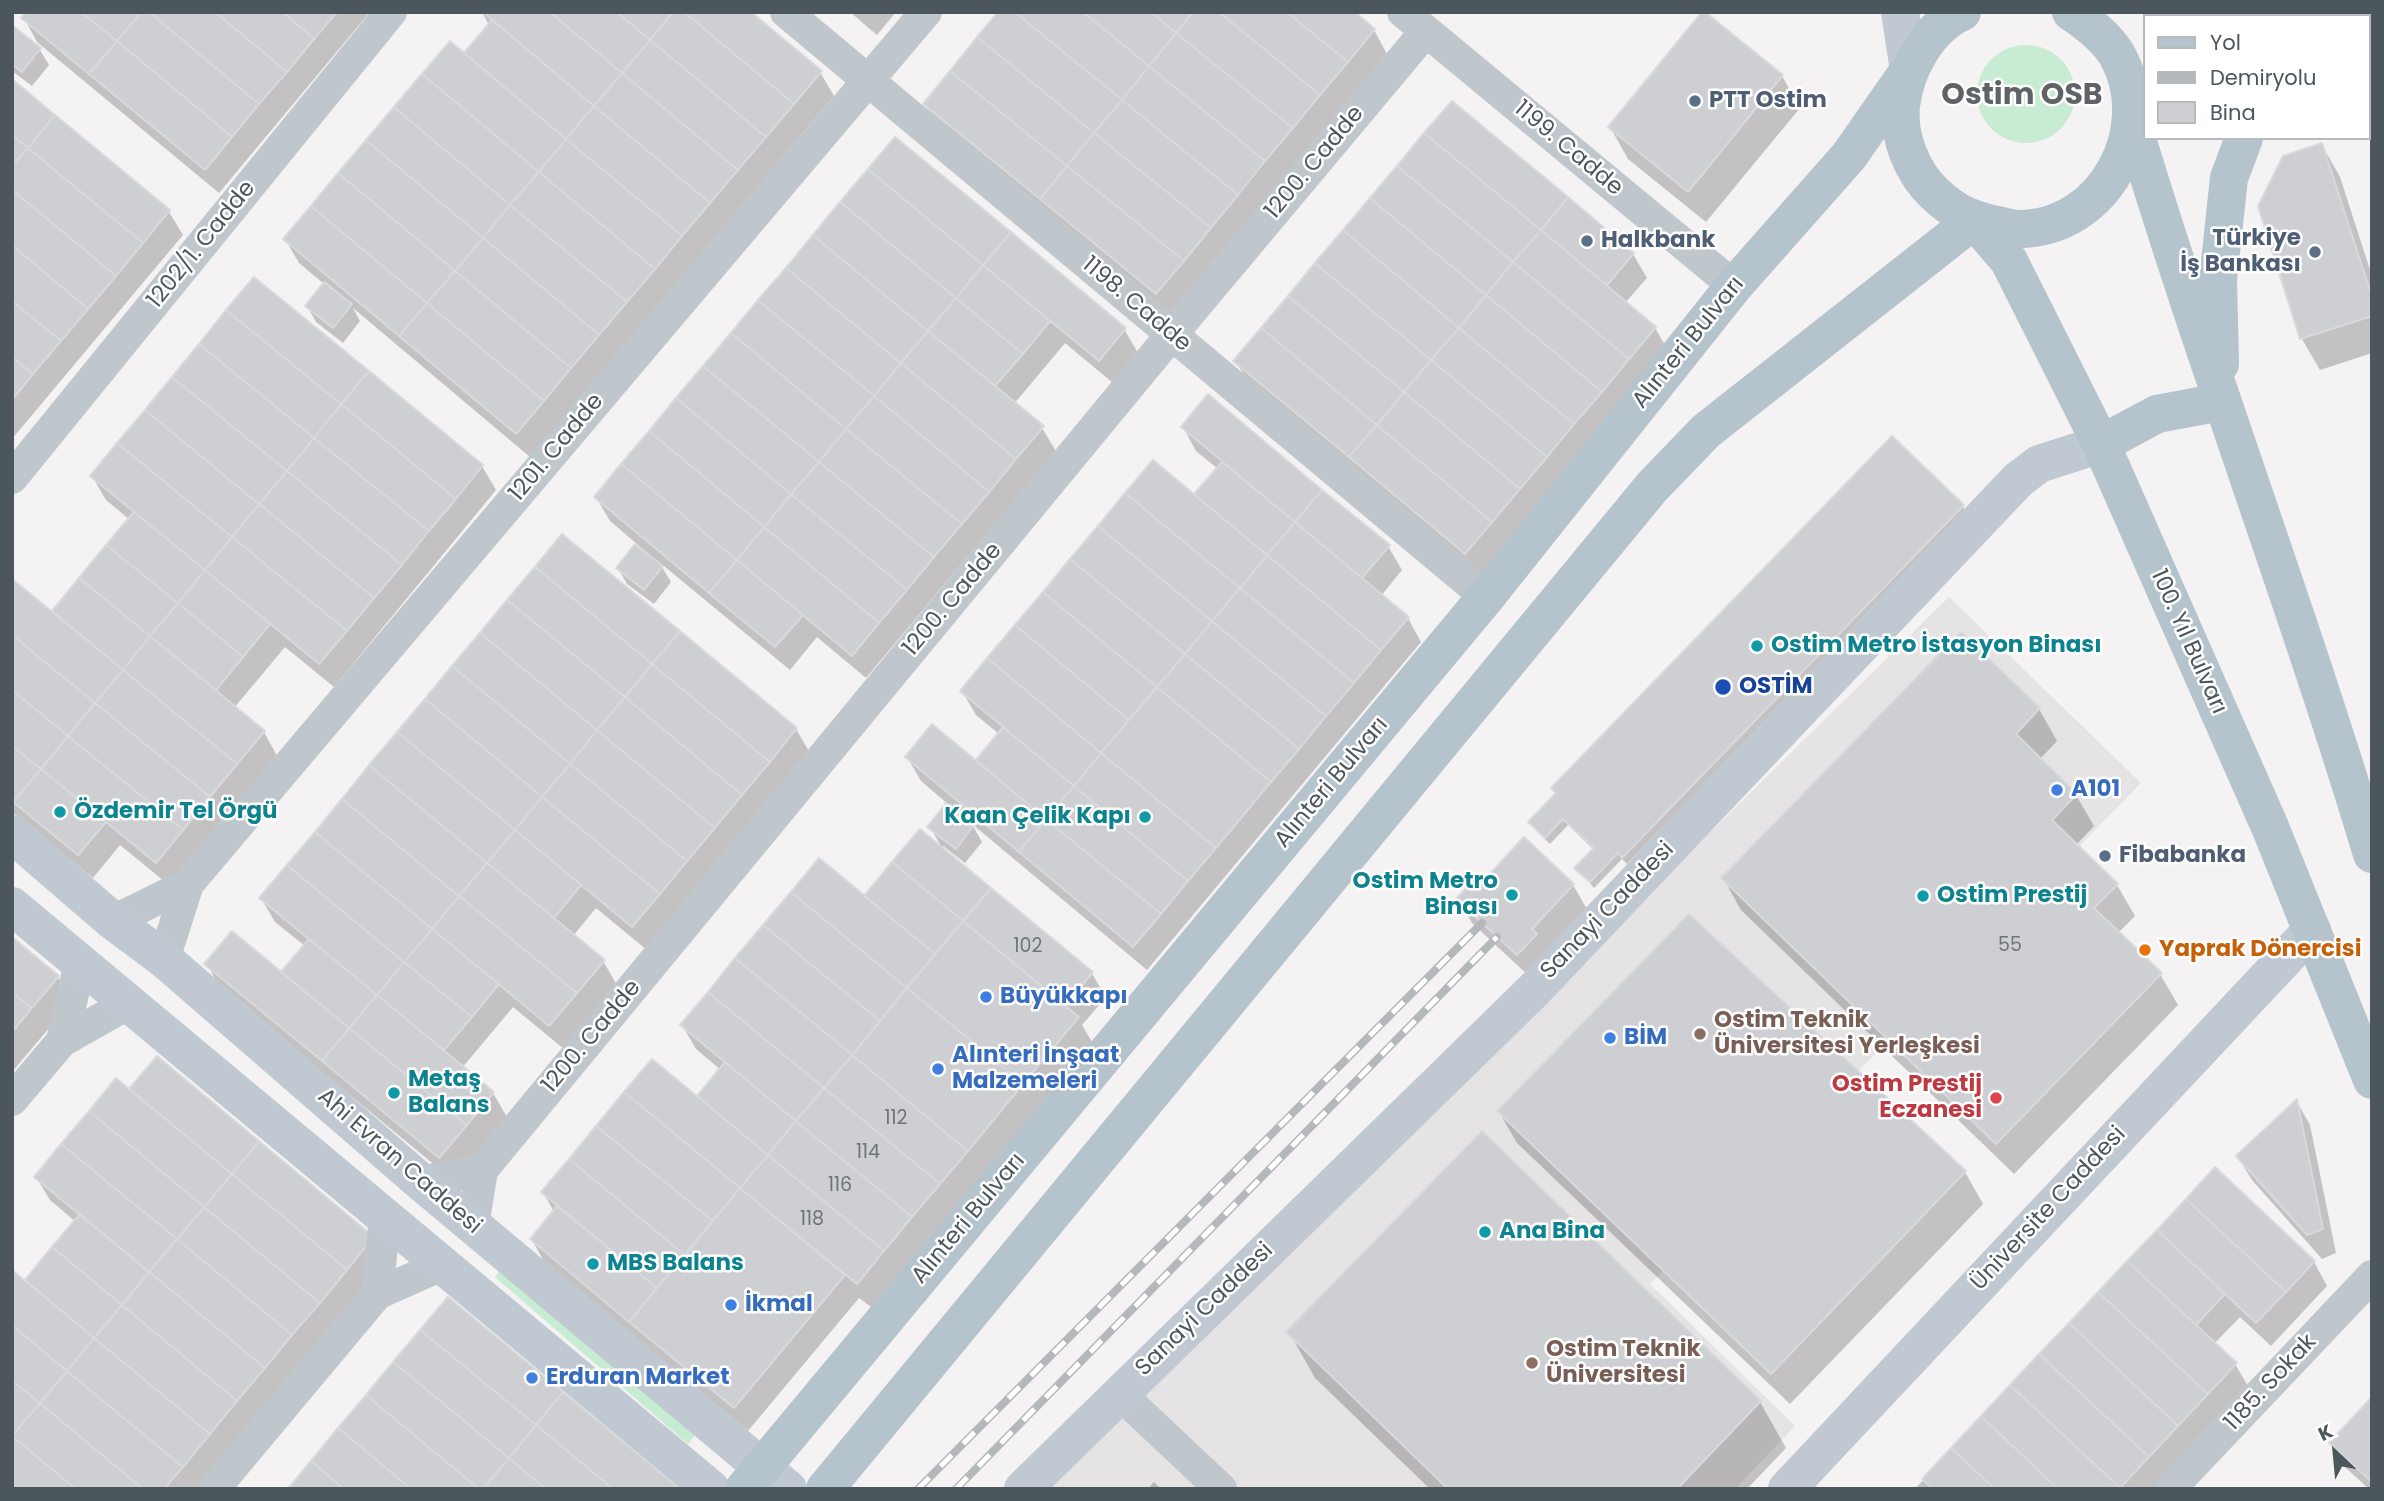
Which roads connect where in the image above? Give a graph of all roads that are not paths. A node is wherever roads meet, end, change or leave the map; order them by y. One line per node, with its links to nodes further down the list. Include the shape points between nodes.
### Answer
1 (391, 12): 18 (street, 1202/1. Cadde)
2 (786, 12): 9 (street, 1198. Cadde)
3 (926, 12): 9 (street, 1201. Cadde)
4 (1900, 12): 8 (street)
5 (1962, 12): 8 (main road, Alınteri Bulvarı, via 1929,38)
6 (2071, 12): 10 (main road, via 2095,28 2117,55)
7 (1414, 22): 14 (street, 1199. Cadde); 15 (street, 1200. Cadde)
8 (1909, 70): 13 (main road, via 1900,108 1905,146 1922,181 1950,208); 14 (main road, Alınteri Bulvarı, via 1849,156)
9 (868, 81): 15 (street, 1198. Cadde); 22 (street, 1201. Cadde)
10 (2138, 117): 13 (main road, via 2107,185 2083,208 2052,223 2019,229)
11 (2143, 140): 16 (main road, via 2166,235)
12 (2243, 140): 16 (main road, via 2229,178 2218,279)
13 (1974, 220): 17 (main road, 100. Yıl Bulvarı, via 2009,261); 45 (main road, via 1706,431 1652,487)
14 (1734, 286): 19 (main road, Alınteri Bulvarı)
15 (1171, 334): 19 (street, 1198. Cadde); 32 (street, 1200. Cadde)
16 (2221, 402): 17 (main road, via 2157,414); 21 (main road)
17 (2101, 444): 25 (main road, 100. Yıl Bulvarı); 39 (street, Sanayi Caddesi, via 2039,464 2018,480 1533,991)
18 (12, 478)
19 (1486, 597): 40 (main road, Alınteri Bulvarı)
20 (12, 834): 24 (street, Ahi Evran Caddesi)
21 (2372, 854)
22 (188, 884): 24 (street, 1201. Cadde); 26 (street, 1201. Cadde)
23 (12, 906): 27 (street)
24 (113, 921): 26 (street, Ahi Evran Caddesi); 27 (street, 1201. Cadde)
25 (2312, 930): 30 (main road, 100. Yıl Bulvarı); 41 (street, Üniversite Caddesi)
26 (164, 959): 28 (street, 1201. Cadde); 33 (street, Ahi Evran Caddesi)
27 (80, 964): 28 (street); 29 (street, 1201. Cadde)
28 (129, 1003): 29 (street, 1201. Cadde); 34 (street)
29 (62, 1041): 31 (street, 1201. Cadde)
30 (2372, 1080)
31 (12, 1100)
32 (482, 1170): 33 (street); 35 (street)
33 (421, 1182): 34 (street); 35 (street, Ahi Evran Caddesi)
34 (385, 1218): 36 (street); 38 (street)
35 (473, 1226): 36 (street); 40 (street, Ahi Evran Caddesi)
36 (442, 1265): 38 (street); 44 (street)
37 (2372, 1276): 42 (street, 1185. Sokak)
38 (377, 1294): 43 (street)
39 (1120, 1394): 46 (street, Sanayi Caddesi); 47 (street)
40 (764, 1482)
41 (1801, 1484)
42 (2184, 1484)
43 (214, 1489)
44 (711, 1489)
45 (825, 1489)
46 (1023, 1489)
47 (1221, 1489)

